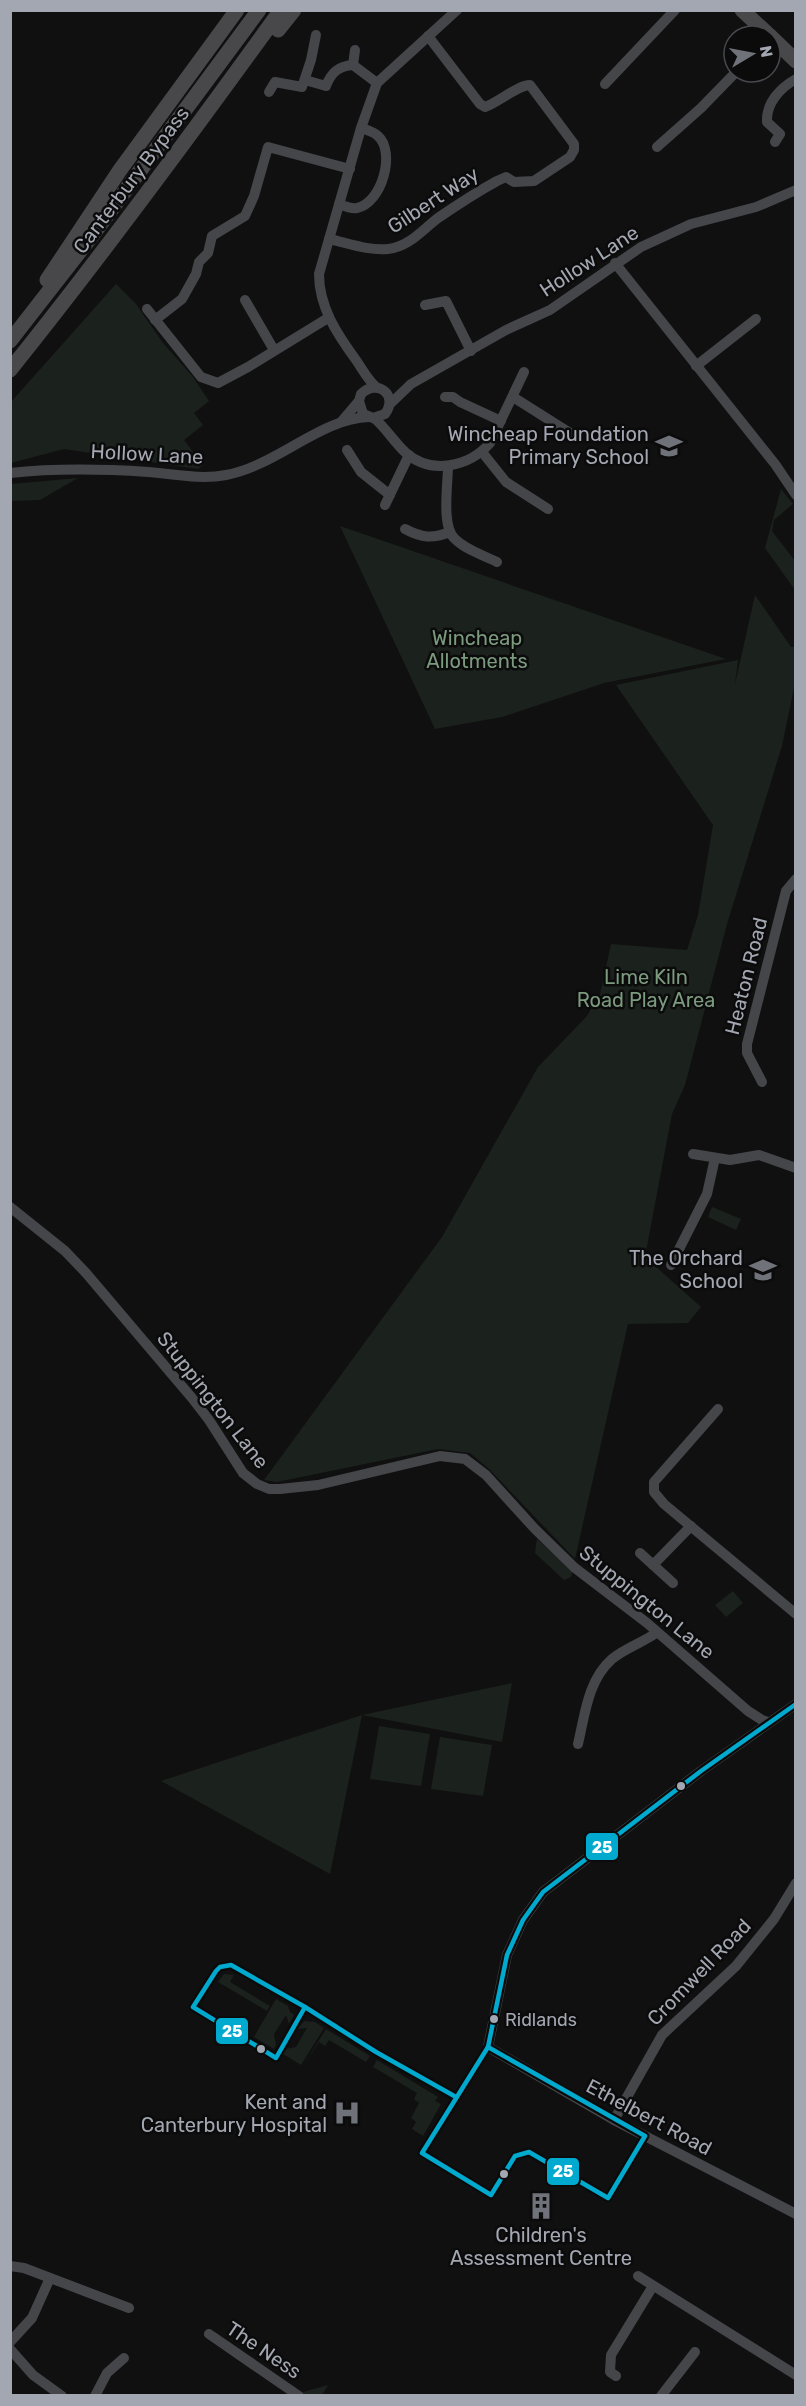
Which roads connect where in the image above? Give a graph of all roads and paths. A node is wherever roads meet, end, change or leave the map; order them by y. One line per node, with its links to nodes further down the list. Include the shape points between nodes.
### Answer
1 (237, 10): 28 (highway, via 144,135)
2 (259, 10): 28 (highway, Canterbury Bypass)
3 (281, 10): 24 (highway, Canterbury Bypass)
4 (294, 10): 24 (highway)
5 (457, 10): 10 (street)
6 (675, 10): 18 (street)
7 (742, 10): 8 (highway)
8 (756, 24)
9 (316, 35): 16 (street)
10 (428, 36): 17 (street); 29 (street, Gilbert Way, via 485,107 520,87 532,87 574,144 574,150 570,157 534,181 514,182 506,177 496,180 400,246 375,250)
11 (782, 49): 13 (highway)
12 (355, 50): 14 (street)
13 (795, 61)
14 (353, 65): 16 (street, via 338,69 326,86); 17 (street)
15 (795, 79): 22 (street, via 785,85 766,112 767,122 780,134)
16 (305, 80): 20 (street, via 302,87 274,81)
17 (377, 83): 21 (street)
18 (605, 84)
19 (724, 84): 23 (street)
20 (269, 92)
21 (361, 128): 25 (street); 27 (street, via 378,136 385,147 383,180 363,206)
22 (775, 142)
23 (657, 147)
24 (178, 153): 42 (highway, Canterbury Bypass)
25 (350, 169): 27 (street); 35 (street, via 268,147 245,216 212,236 208,253 199,262 182,299)
26 (795, 190): 30 (street, Hollow Lane, via 756,207 672,231)
27 (339, 204): 29 (street)
28 (86, 232): 37 (highway, Canterbury Bypass)
29 (329, 239): 34 (street, via 319,274)
30 (615, 263): 39 (street, Hollow Lane, via 550,310); 41 (street)
31 (244, 300): 38 (street)
32 (425, 305): 39 (street, via 446,301)
33 (147, 309): 35 (street)
34 (328, 318): 38 (street); 40 (street)
35 (155, 320): 38 (street, via 201,377 213,382 225,380)
36 (749, 324): 41 (street)
37 (10, 338)
38 (274, 350)
39 (471, 351): 44 (street, Hollow Lane)
40 (350, 354): 45 (street); 48 (street)
41 (696, 366): 60 (street)
42 (10, 370)
43 (524, 372): 47 (street)
44 (411, 384): 45 (street, Hollow Lane); 49 (street, Hollow Lane)
45 (380, 388): 48 (street, Hollow Lane, via 368,388); 49 (street, via 388,395)
46 (445, 397): 51 (street, via 453,397)
47 (513, 397): 51 (street); 53 (street)
48 (360, 398): 50 (street, via 361,411); 52 (street, Hollow Lane)
49 (389, 406): 50 (street, Hollow Lane, via 385,414); 54 (street, via 389,421)
50 (372, 418): 52 (street, Hollow Lane); 54 (street)
51 (501, 421): 56 (street)
52 (341, 422): 59 (street, Hollow Lane, via 277,457 226,475 197,477 90,469)
53 (570, 433)
54 (400, 446): 57 (street)
55 (347, 450): 57 (street, via 361,472 388,500)
56 (482, 452): 58 (street, via 462,464); 61 (street, via 506,483)
57 (409, 455): 58 (street)
58 (448, 466): 63 (street)
59 (10, 473)
60 (794, 492)
61 (548, 509)
62 (405, 529): 63 (street, via 425,538)
63 (450, 532): 64 (street, via 464,545)
64 (497, 562)
65 (795, 879): 66 (street, Heaton Road, via 786,891 747,1044 747,1053)
66 (762, 1082)
67 (693, 1154): 68 (street)
68 (715, 1158): 69 (street, via 730,1160 759,1155); 71 (street, via 691,1241)
69 (795, 1168)
70 (10, 1207): 78 (street, Stuppington Lane, via 86,1273 192,1398 243,1473 257,1484 280,1490 318,1485 440,1456 455,1456 474,1464 548,1543)
71 (671, 1265)
72 (718, 1409): 73 (street, via 654,1482 658,1497)
73 (691, 1526): 75 (street); 77 (street)
74 (640, 1553): 75 (street)
75 (653, 1565): 76 (street)
76 (673, 1583)
77 (795, 1614)
78 (656, 1633): 80 (street, Stuppington Lane, via 748,1711); 81 (street, via 604,1668 592,1687)
79 (795, 1704): 80 (street)
80 (768, 1722): 83 (street, Ethelbert Road, via 543,1892 523,1920 507,1954 488,2047)
81 (577, 1736)
82 (795, 1883): 83 (street, Cromwell Road, via 774,1919 736,1966 662,2035)
83 (614, 2120): 84 (street, Ethelbert Road)
84 (795, 2214)
85 (10, 2266): 87 (street)
86 (638, 2276): 88 (street)
87 (50, 2278): 89 (street); 91 (street, via 32,2318)
88 (652, 2286): 95 (street, via 611,2355 610,2372); 96 (street)
89 (129, 2308)
90 (209, 2334): 99 (street, The Ness)
91 (10, 2342)
92 (10, 2349): 97 (street, via 33,2375)
93 (695, 2352): 100 (street, via 692,2365)
94 (124, 2358): 98 (street, via 107,2373)
95 (616, 2376)
96 (795, 2376)
97 (62, 2396)
98 (95, 2396)
99 (299, 2396)
100 (661, 2396)

